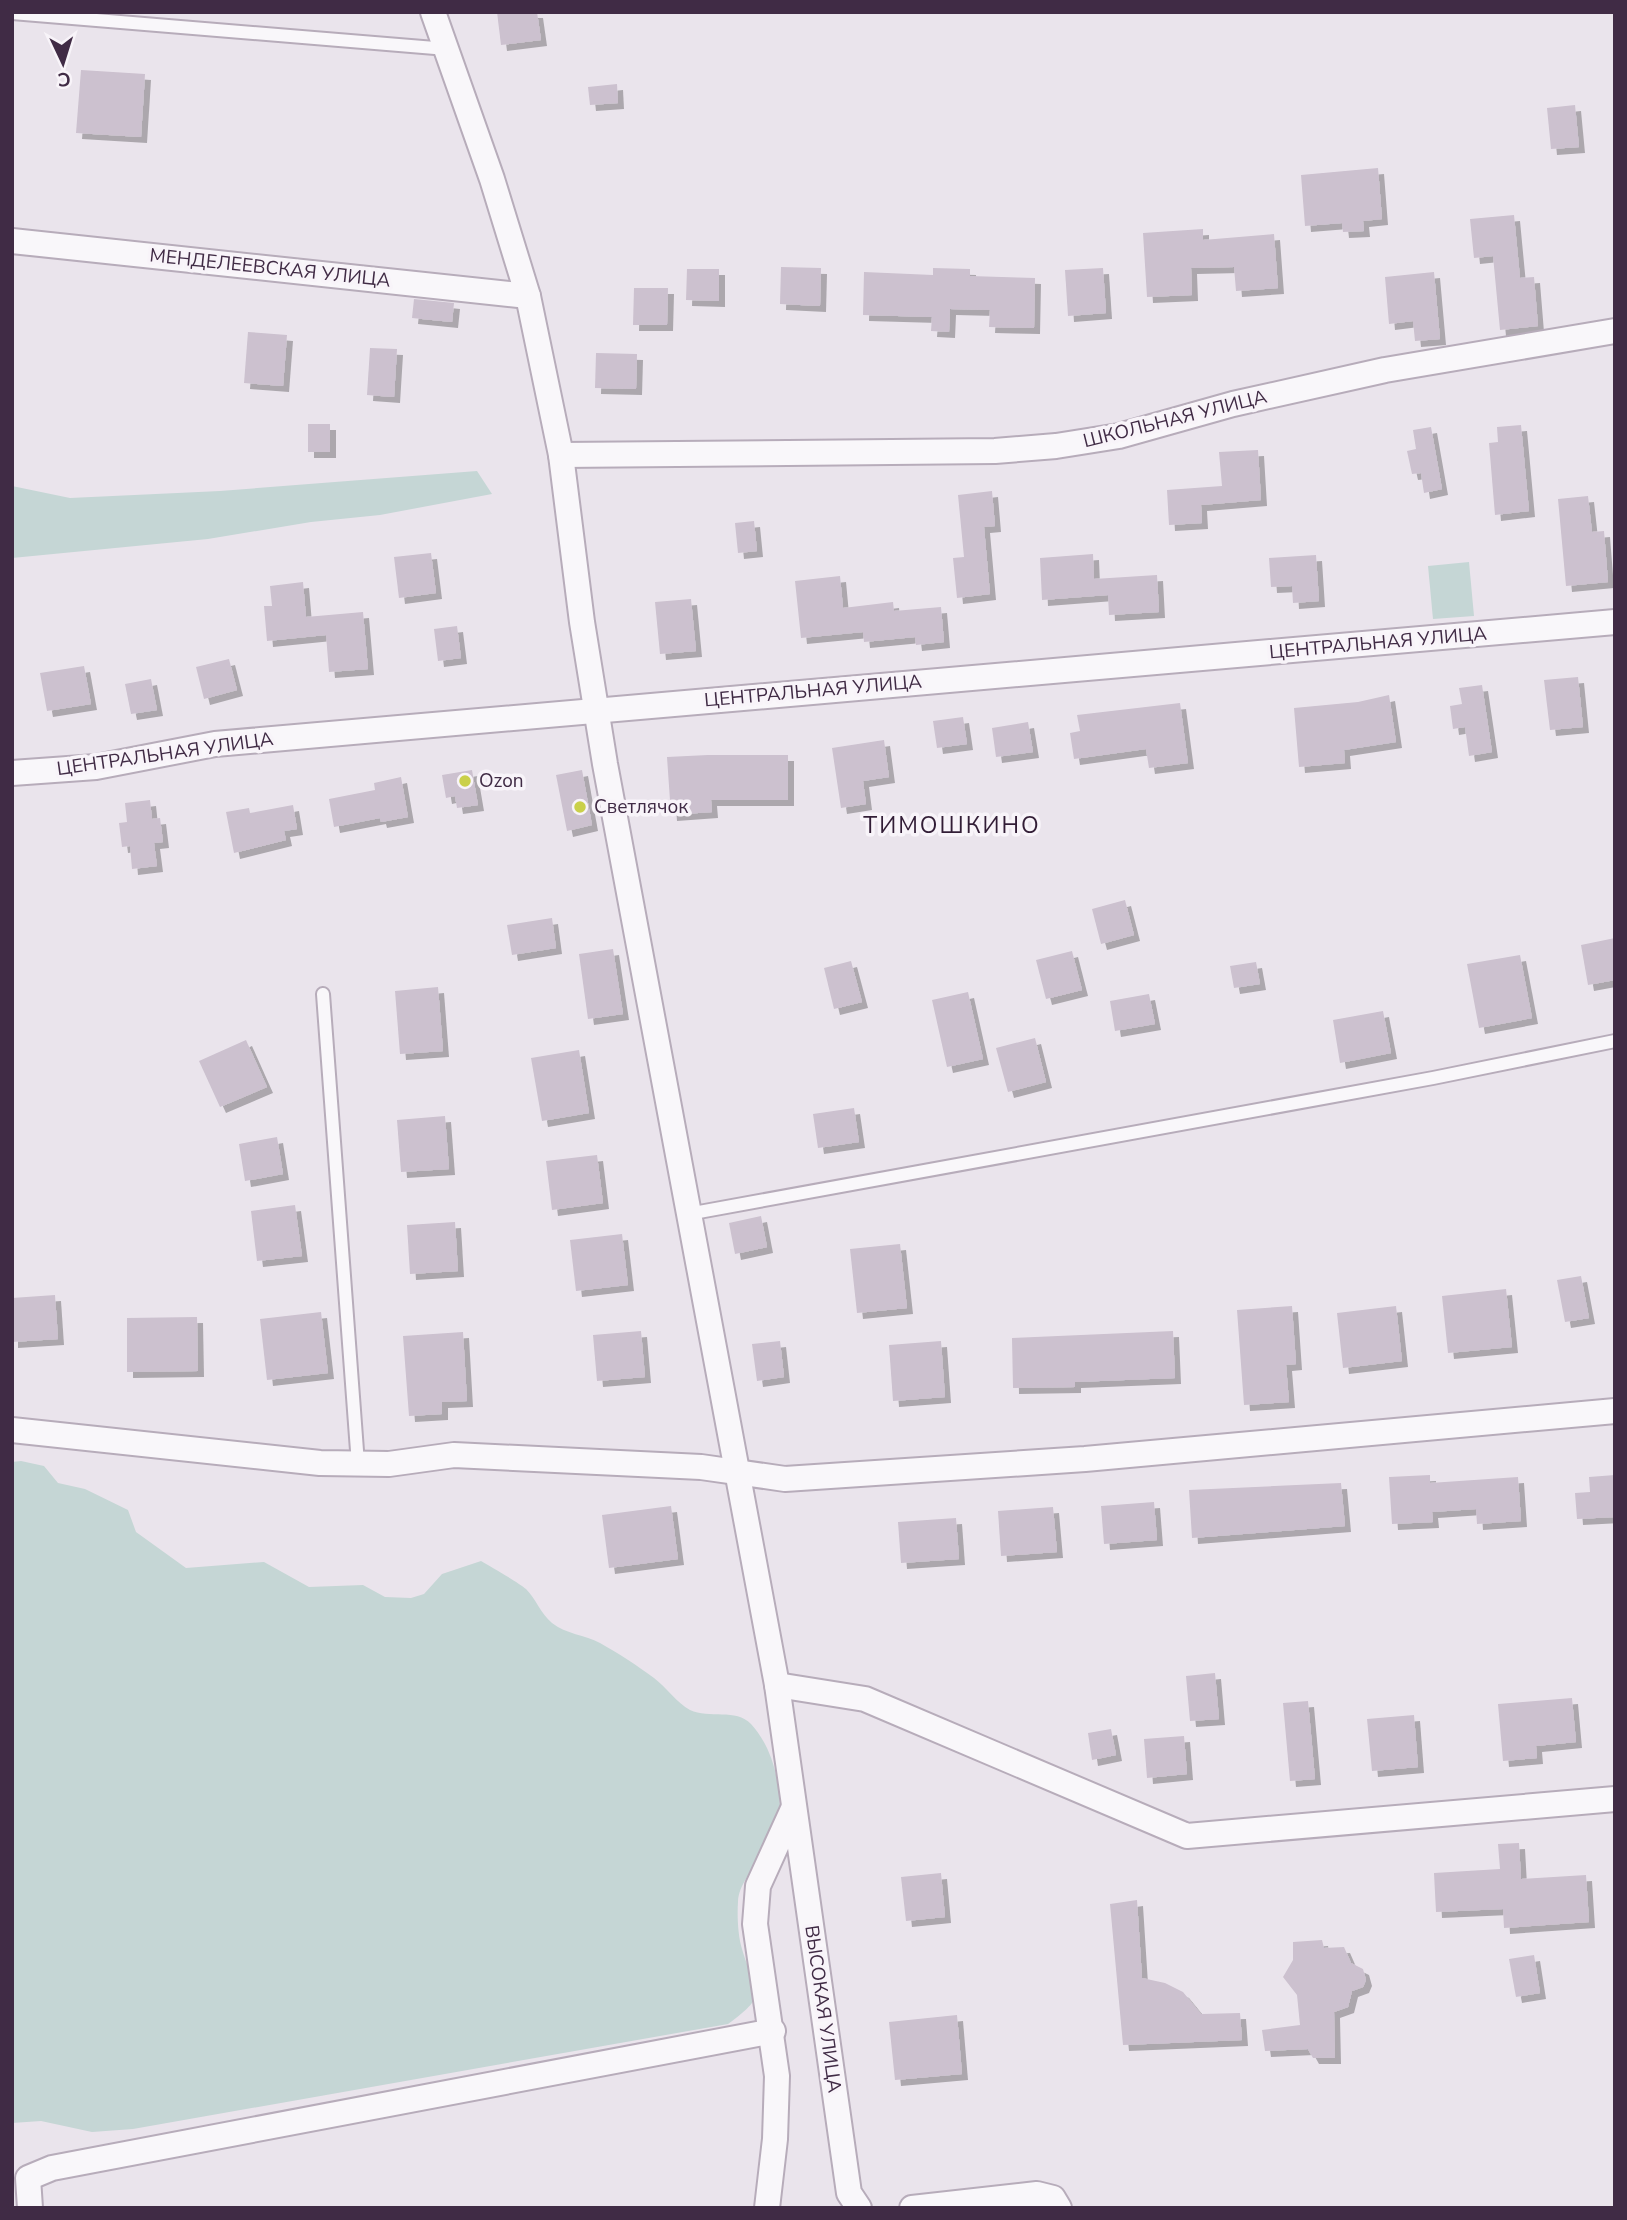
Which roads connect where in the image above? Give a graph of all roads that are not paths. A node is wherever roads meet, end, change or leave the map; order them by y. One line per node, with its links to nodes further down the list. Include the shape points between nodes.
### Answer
1 (433, 12): 3 (street, ВЫСОКАЯ УЛИЦА)
2 (12, 13): 3 (lane)
3 (447, 49): 5 (street, ВЫСОКАЯ УЛИЦА)
4 (12, 241): 5 (street, МЕНДЕЛЕЕВСКАЯ УЛИЦА)
5 (528, 296): 7 (street, ВЫСОКАЯ УЛИЦА)
6 (1615, 331): 7 (street, ШКОЛЬНАЯ УЛИЦА, via 1385,370 1233,404 1119,436 1056,446 995,451)
7 (561, 454): 9 (street, ВЫСОКАЯ УЛИЦА)
8 (1615, 622): 9 (street, ЦЕНТРАЛЬНАЯ УЛИЦА)
9 (595, 709): 10 (street, ЦЕНТРАЛЬНАЯ УЛИЦА, via 215,744 96,767); 13 (street, ВЫСОКАЯ УЛИЦА)
10 (12, 773)
11 (323, 994): 16 (lane)
12 (1615, 1041): 13 (lane)
13 (688, 1214): 17 (street, ВЫСОКАЯ УЛИЦА)
14 (1615, 1410): 17 (street, via 1085,1459 785,1479)
15 (12, 1430): 16 (street)
16 (358, 1465): 17 (street, via 454,1455 701,1467)
17 (738, 1474): 18 (street, ВЫСОКАЯ УЛИЦА)
18 (777, 1685): 19 (street, via 864,1699 1187,1836); 20 (street, ВЫСОКАЯ УЛИЦА)
19 (1615, 1799)
20 (793, 1808): 21 (street, via 758,1886 755,1924); 24 (street, ВЫСОКАЯ УЛИЦА, via 849,2193)
21 (773, 2031): 22 (street, via 52,2168 28,2178); 23 (street, via 776,2101)
22 (30, 2208)
23 (767, 2208)
24 (859, 2208)
25 (912, 2208): 26 (street, via 1037,2194 1053,2198)
26 (1059, 2208)

